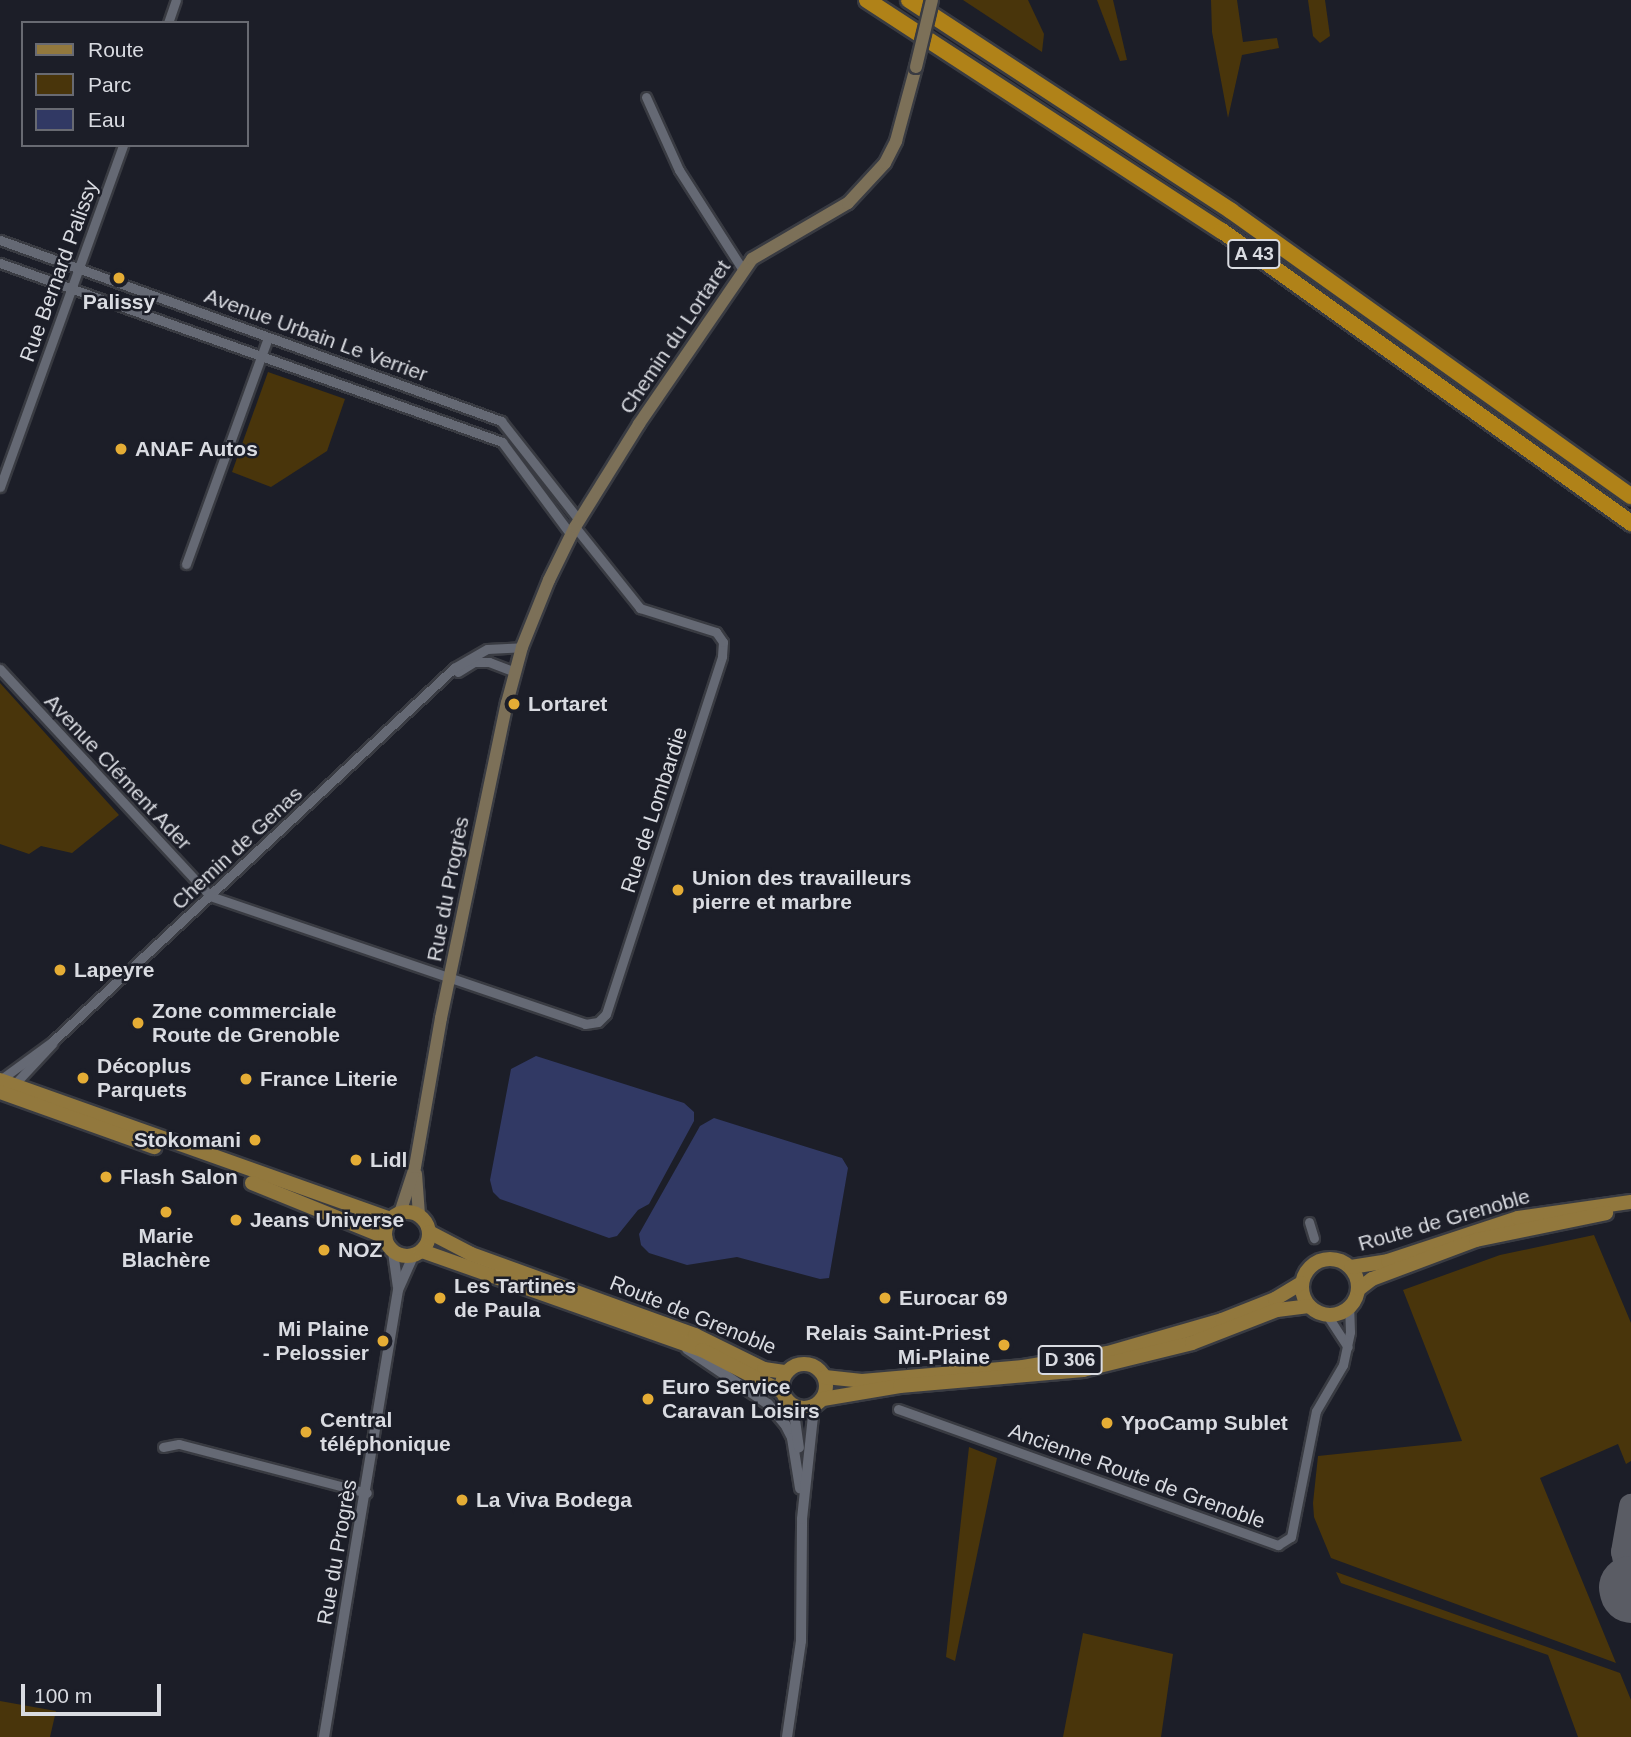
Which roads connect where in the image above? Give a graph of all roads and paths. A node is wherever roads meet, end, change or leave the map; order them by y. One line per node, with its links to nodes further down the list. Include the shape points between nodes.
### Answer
1 (176, 0): 5 (street)
2 (867, 0): 17 (highway, A 43, via 1222,231)
3 (909, 0): 16 (highway, A 43, via 1231,211)
4 (932, 0): 11 (main road, Chemin du Lortaret, bridge, via 896,141 870,183 848,203 767,248)
5 (168, 21)
6 (646, 97): 11 (street, via 679,170)
7 (122, 147): 10 (street, Rue Bernard Palissy)
8 (0, 240): 10 (street, Avenue Urbain Le Verrier)
9 (0, 263): 12 (street, Avenue Urbain Le Verrier)
10 (79, 268): 12 (street, Rue Bernard Palissy); 13 (street, Avenue Urbain Le Verrier)
11 (743, 270): 18 (main road, Chemin du Lortaret, via 688,345)
12 (71, 289): 14 (street, Avenue Urbain Le Verrier); 15 (street, Rue Bernard Palissy)
13 (268, 337): 14 (street); 18 (street, Avenue Urbain Le Verrier, via 501,421)
14 (261, 356): 18 (street, Avenue Urbain Le Verrier, via 502,442); 19 (street)
15 (0, 487)
16 (1631, 496)
17 (1631, 523)
18 (575, 527): 20 (main road, Chemin du Lortaret); 26 (street, Rue de Lombardie, via 640,608 716,632 723,642 722,656 607,1014 598,1022 585,1024)
19 (186, 564)
20 (532, 622): 21 (main road, Rue du Progrès)
21 (522, 648): 23 (main road, Rue du Progrès); 24 (street, Chemin de Genas, via 496,646 477,652)
22 (0, 669): 25 (street, Avenue Clément Ader)
23 (514, 672): 24 (street, Chemin de Genas, via 496,663 474,662); 26 (main road, Rue du Progrès)
24 (444, 680): 25 (street, Chemin de Genas)
25 (210, 896): 26 (street); 27 (street, Chemin de Genas)
26 (450, 978): 29 (main road, Rue du Progrès)
27 (53, 1041): 28 (street, Chemin de Genas); 28 (street, Chemin de Genas)
28 (3, 1087): 33 (main road); 36 (main road)
29 (415, 1167): 32 (main road, Rue du Progrès); 33 (main road, Rue du Progrès)
30 (1631, 1202): 40 (main road, Route de Grenoble, via 1518,1218 1388,1261)
31 (1631, 1210): 42 (main road, Route de Grenoble, via 1564,1219 1476,1240 1372,1279)
32 (419, 1215): 33 (main road); 35 (main road)
33 (396, 1216): 36 (main road)
34 (1309, 1222): 37 (street)
35 (429, 1232): 39 (main road); 49 (main road, Route de Grenoble, via 471,1254 695,1335 764,1369)
36 (384, 1237): 38 (main road)
37 (1314, 1238)
38 (393, 1252): 39 (main road); 43 (street, Rue du Progrès)
39 (417, 1253): 43 (street, Rue du Progrès); 47 (main road, Route de Grenoble)
40 (1351, 1267): 41 (main road, via 1339,1259 1325,1259 1307,1270); 42 (main road)
41 (1302, 1283): 44 (main road); 50 (main road, D 306, via 1222,1320 1089,1357 862,1381)
42 (1359, 1289): 45 (main road)
43 (398, 1290): 56 (street, Rue du Progrès)
44 (1309, 1306): 46 (main road); 52 (main road, D 306, via 1277,1310 1180,1347 1094,1368 1016,1379 900,1386)
45 (1349, 1309): 46 (main road); 48 (street, Ancienne Route de Grenoble)
46 (1327, 1315): 48 (street)
47 (676, 1342): 51 (main road, Route de Grenoble, via 702,1350); 57 (street, via 768,1404 785,1424 792,1438)
48 (1348, 1347): 54 (street, Ancienne Route de Grenoble, via 1311,1428 1291,1538 1278,1545)
49 (786, 1372): 50 (main road, via 803,1364 816,1367); 51 (main road)
50 (825, 1377): 52 (main road)
51 (781, 1391): 53 (main road)
52 (818, 1403): 53 (main road); 57 (street)
53 (793, 1406): 57 (street)
54 (898, 1409)
55 (163, 1447): 56 (street, via 179,1444)
56 (367, 1493): 58 (street, Rue du Progrès)
57 (803, 1508): 59 (street, via 801,1641)
58 (324, 1737)
59 (787, 1737)

